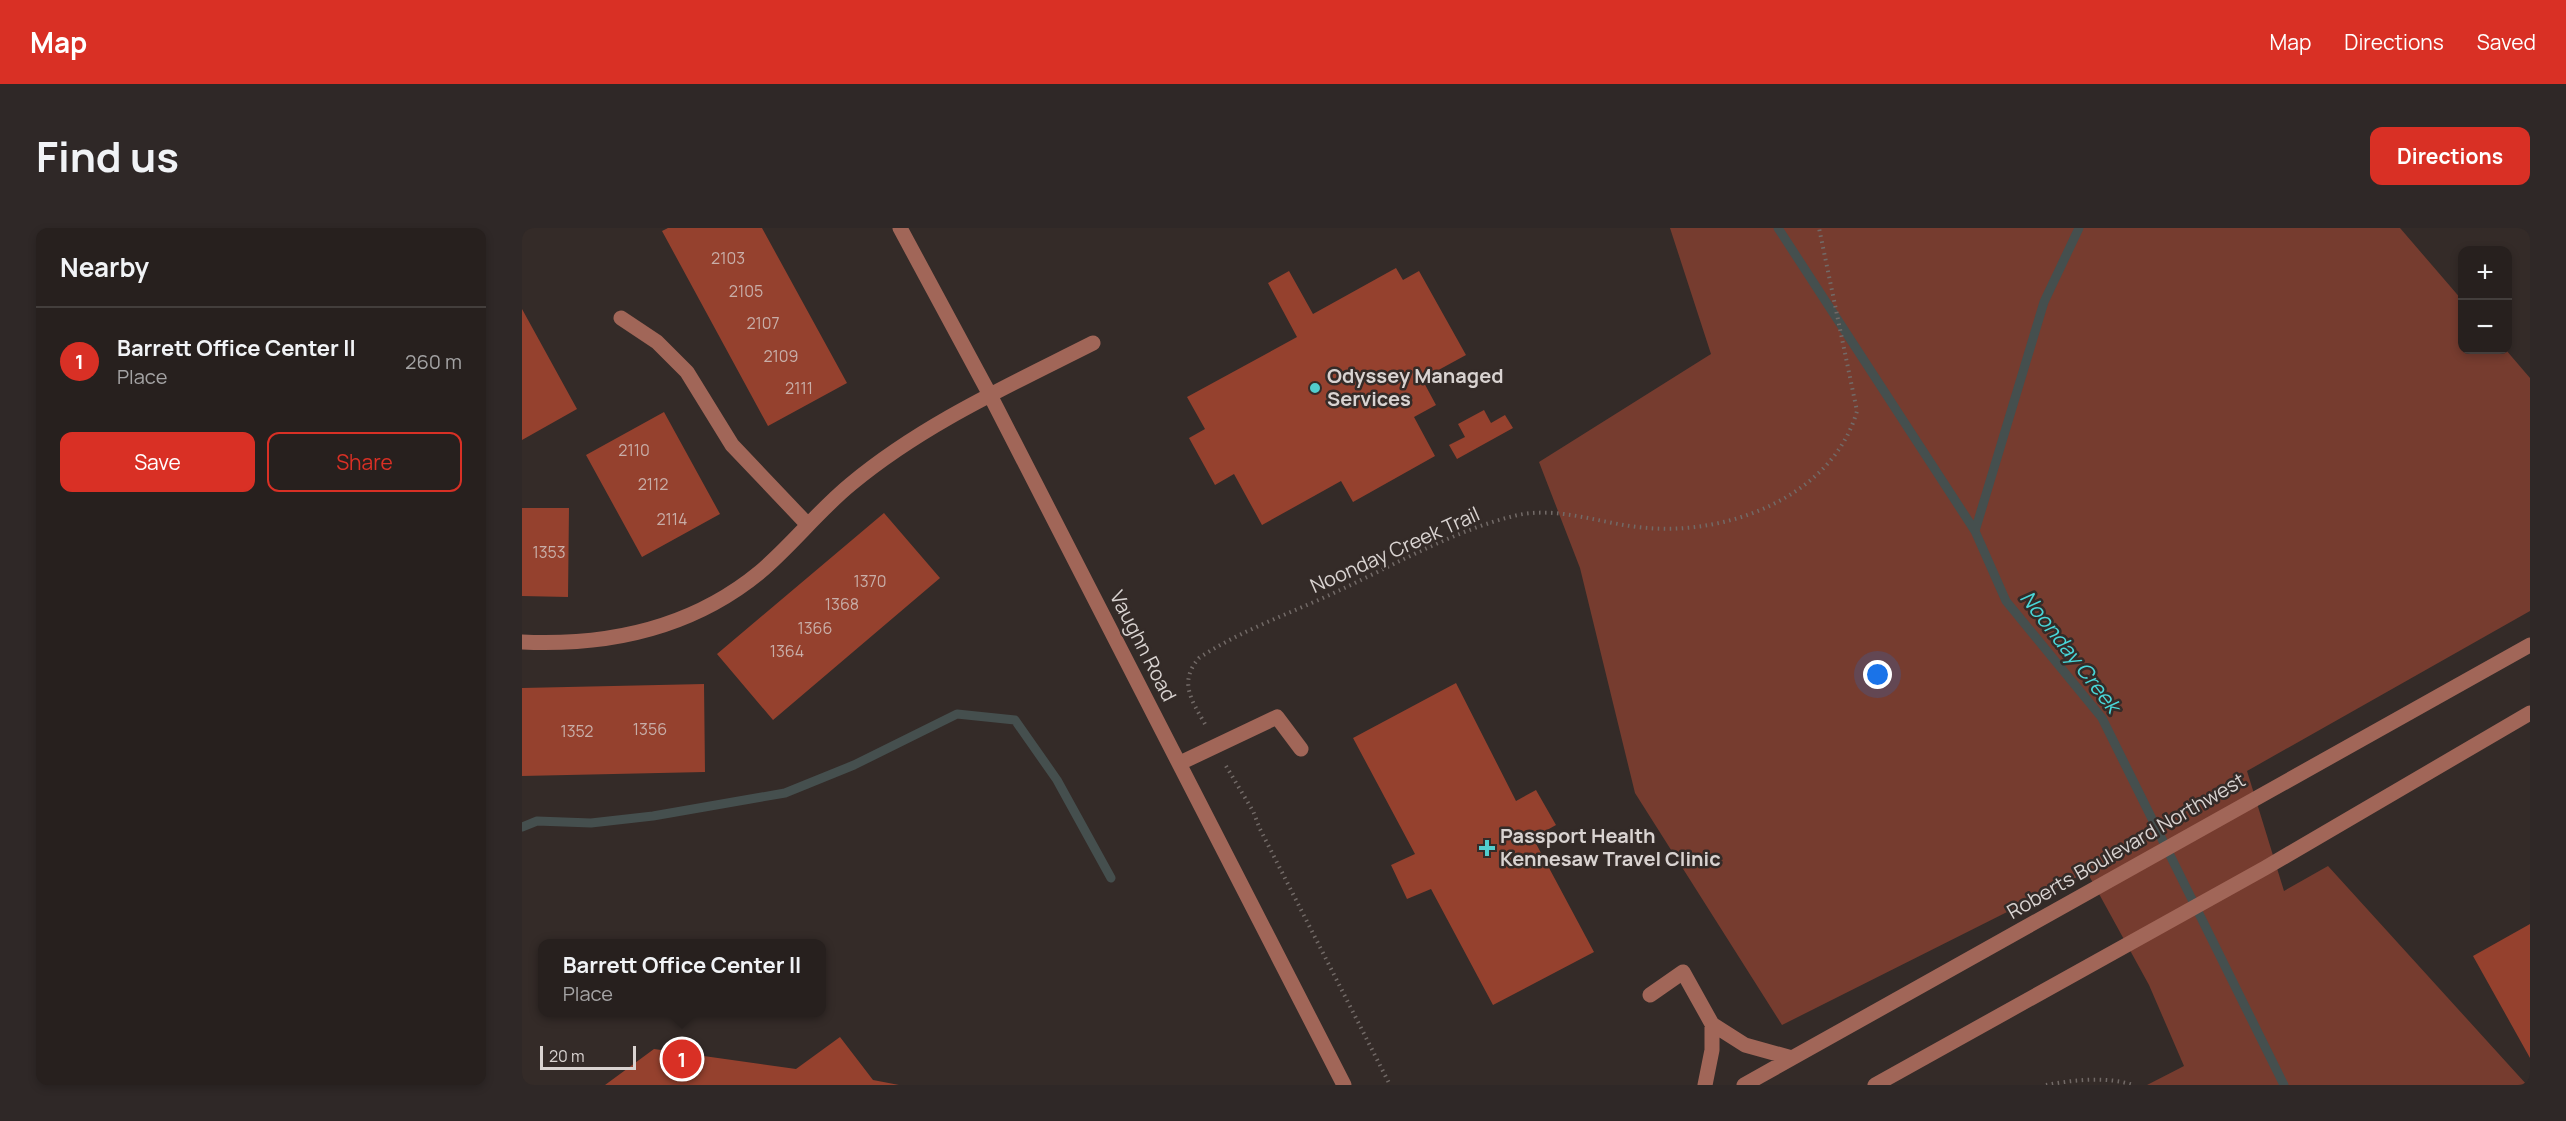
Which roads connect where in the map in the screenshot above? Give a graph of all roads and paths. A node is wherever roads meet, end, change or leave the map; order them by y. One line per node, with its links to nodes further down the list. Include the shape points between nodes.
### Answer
1 (900, 228): 5 (street, Vaughn Road)
2 (1819, 228): 10 (path, Noonday Creek Trail, via 1857,404 1853,426 1824,466 1795,491 1748,516 1696,529 1646,528 1558,513 1518,515 1437,545 1211,650 1193,665 1186,684 1190,697)
3 (621, 318): 6 (street, via 657,342 687,372 732,446)
4 (1093, 343): 5 (street)
5 (990, 395): 6 (street, via 930,429 851,484); 12 (street, Vaughn Road)
6 (808, 525): 7 (street, via 760,572 720,600 678,622 617,637)
7 (522, 642)
8 (2530, 645): 15 (street, Roberts Boulevard Northwest)
9 (2530, 713): 20 (street, via 2265,868)
10 (1218, 746): 11 (street, via 1277,717); 12 (street); 17 (path, Noonday Creek Trail)
11 (1301, 748)
12 (1180, 764): 16 (street, Vaughn Road)
13 (1650, 995): 14 (street, via 1683,972)
14 (1712, 1024): 15 (street, via 1745,1045); 18 (street)
15 (1792, 1058): 19 (street, Roberts Boulevard Northwest)
16 (1344, 1085)
17 (1390, 1085)
18 (1705, 1085)
19 (1744, 1085)
20 (1875, 1085)
21 (2046, 1085): 22 (path, via 2101,1081)
22 (2133, 1085)

